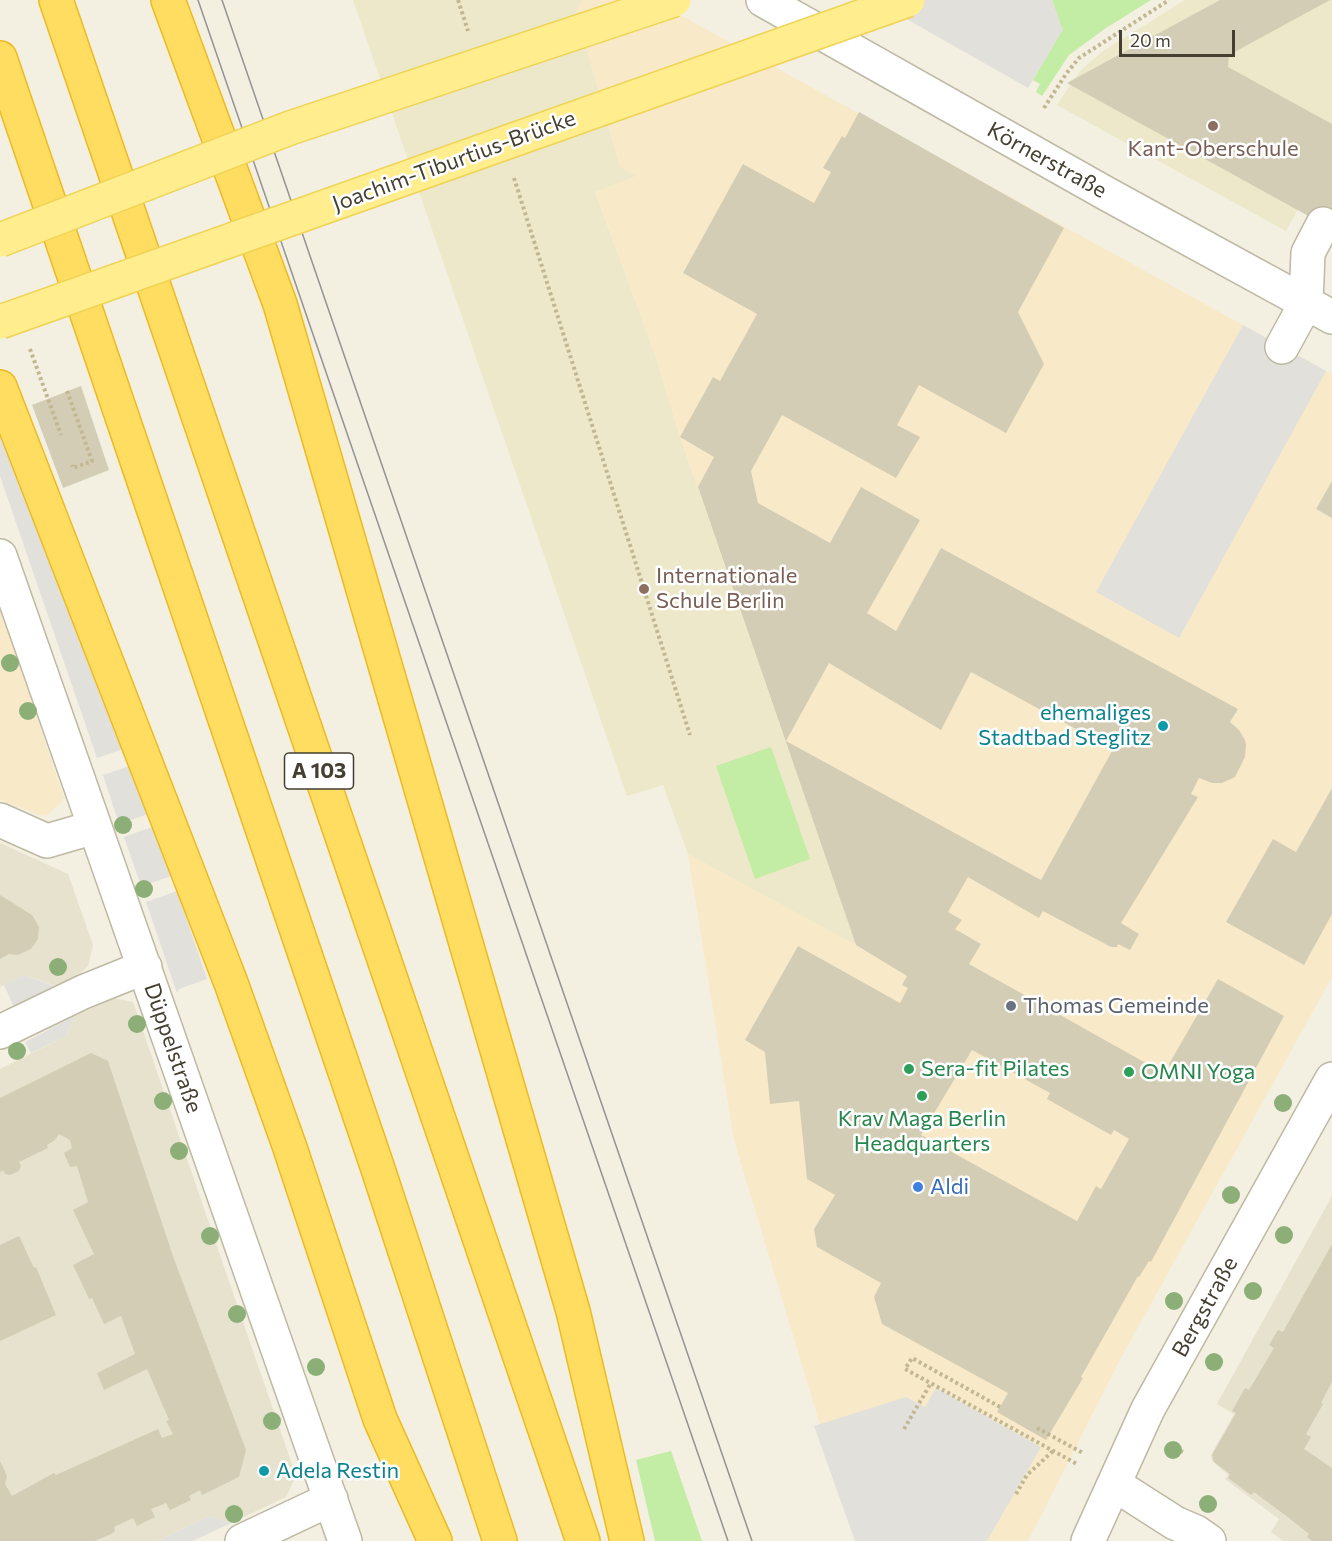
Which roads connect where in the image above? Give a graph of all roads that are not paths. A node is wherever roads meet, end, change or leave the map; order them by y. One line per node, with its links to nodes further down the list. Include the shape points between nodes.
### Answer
1 (56, 0): 27 (highway, A 103)
2 (168, 0): 7 (highway)
3 (674, 0): 7 (main road, bridge)
4 (763, 0): 11 (street, Körnerstraße)
5 (908, 0): 9 (main road, Joachim-Tiburtius-Brücke, bridge)
6 (0, 58): 26 (highway, A 103, via 377,1166)
7 (224, 153): 9 (highway); 10 (main road, bridge)
8 (1323, 224): 11 (street, via 1308,254)
9 (254, 233): 12 (main road, Joachim-Tiburtius-Brücke, bridge); 28 (highway, via 283,316 573,1311)
10 (0, 240)
11 (1319, 310): 13 (street)
12 (0, 322)
13 (1282, 347)
14 (0, 387): 25 (highway, via 231,983 380,1419)
15 (0, 556): 17 (street, Düppelstraße)
16 (0, 820): 17 (street, via 47,841)
17 (95, 827): 18 (street, Düppelstraße)
18 (145, 967): 19 (street); 22 (street, Düppelstraße)
19 (0, 1032)
20 (1332, 1079): 21 (street, Bergstraße, via 1148,1409)
21 (1114, 1484): 29 (street, Bergstraße); 30 (street)
22 (331, 1499): 23 (street); 24 (street, Düppelstraße)
23 (242, 1541)
24 (345, 1541)
25 (435, 1541)
26 (500, 1541)
27 (583, 1541)
28 (627, 1541)
29 (1088, 1541)
30 (1209, 1541)

